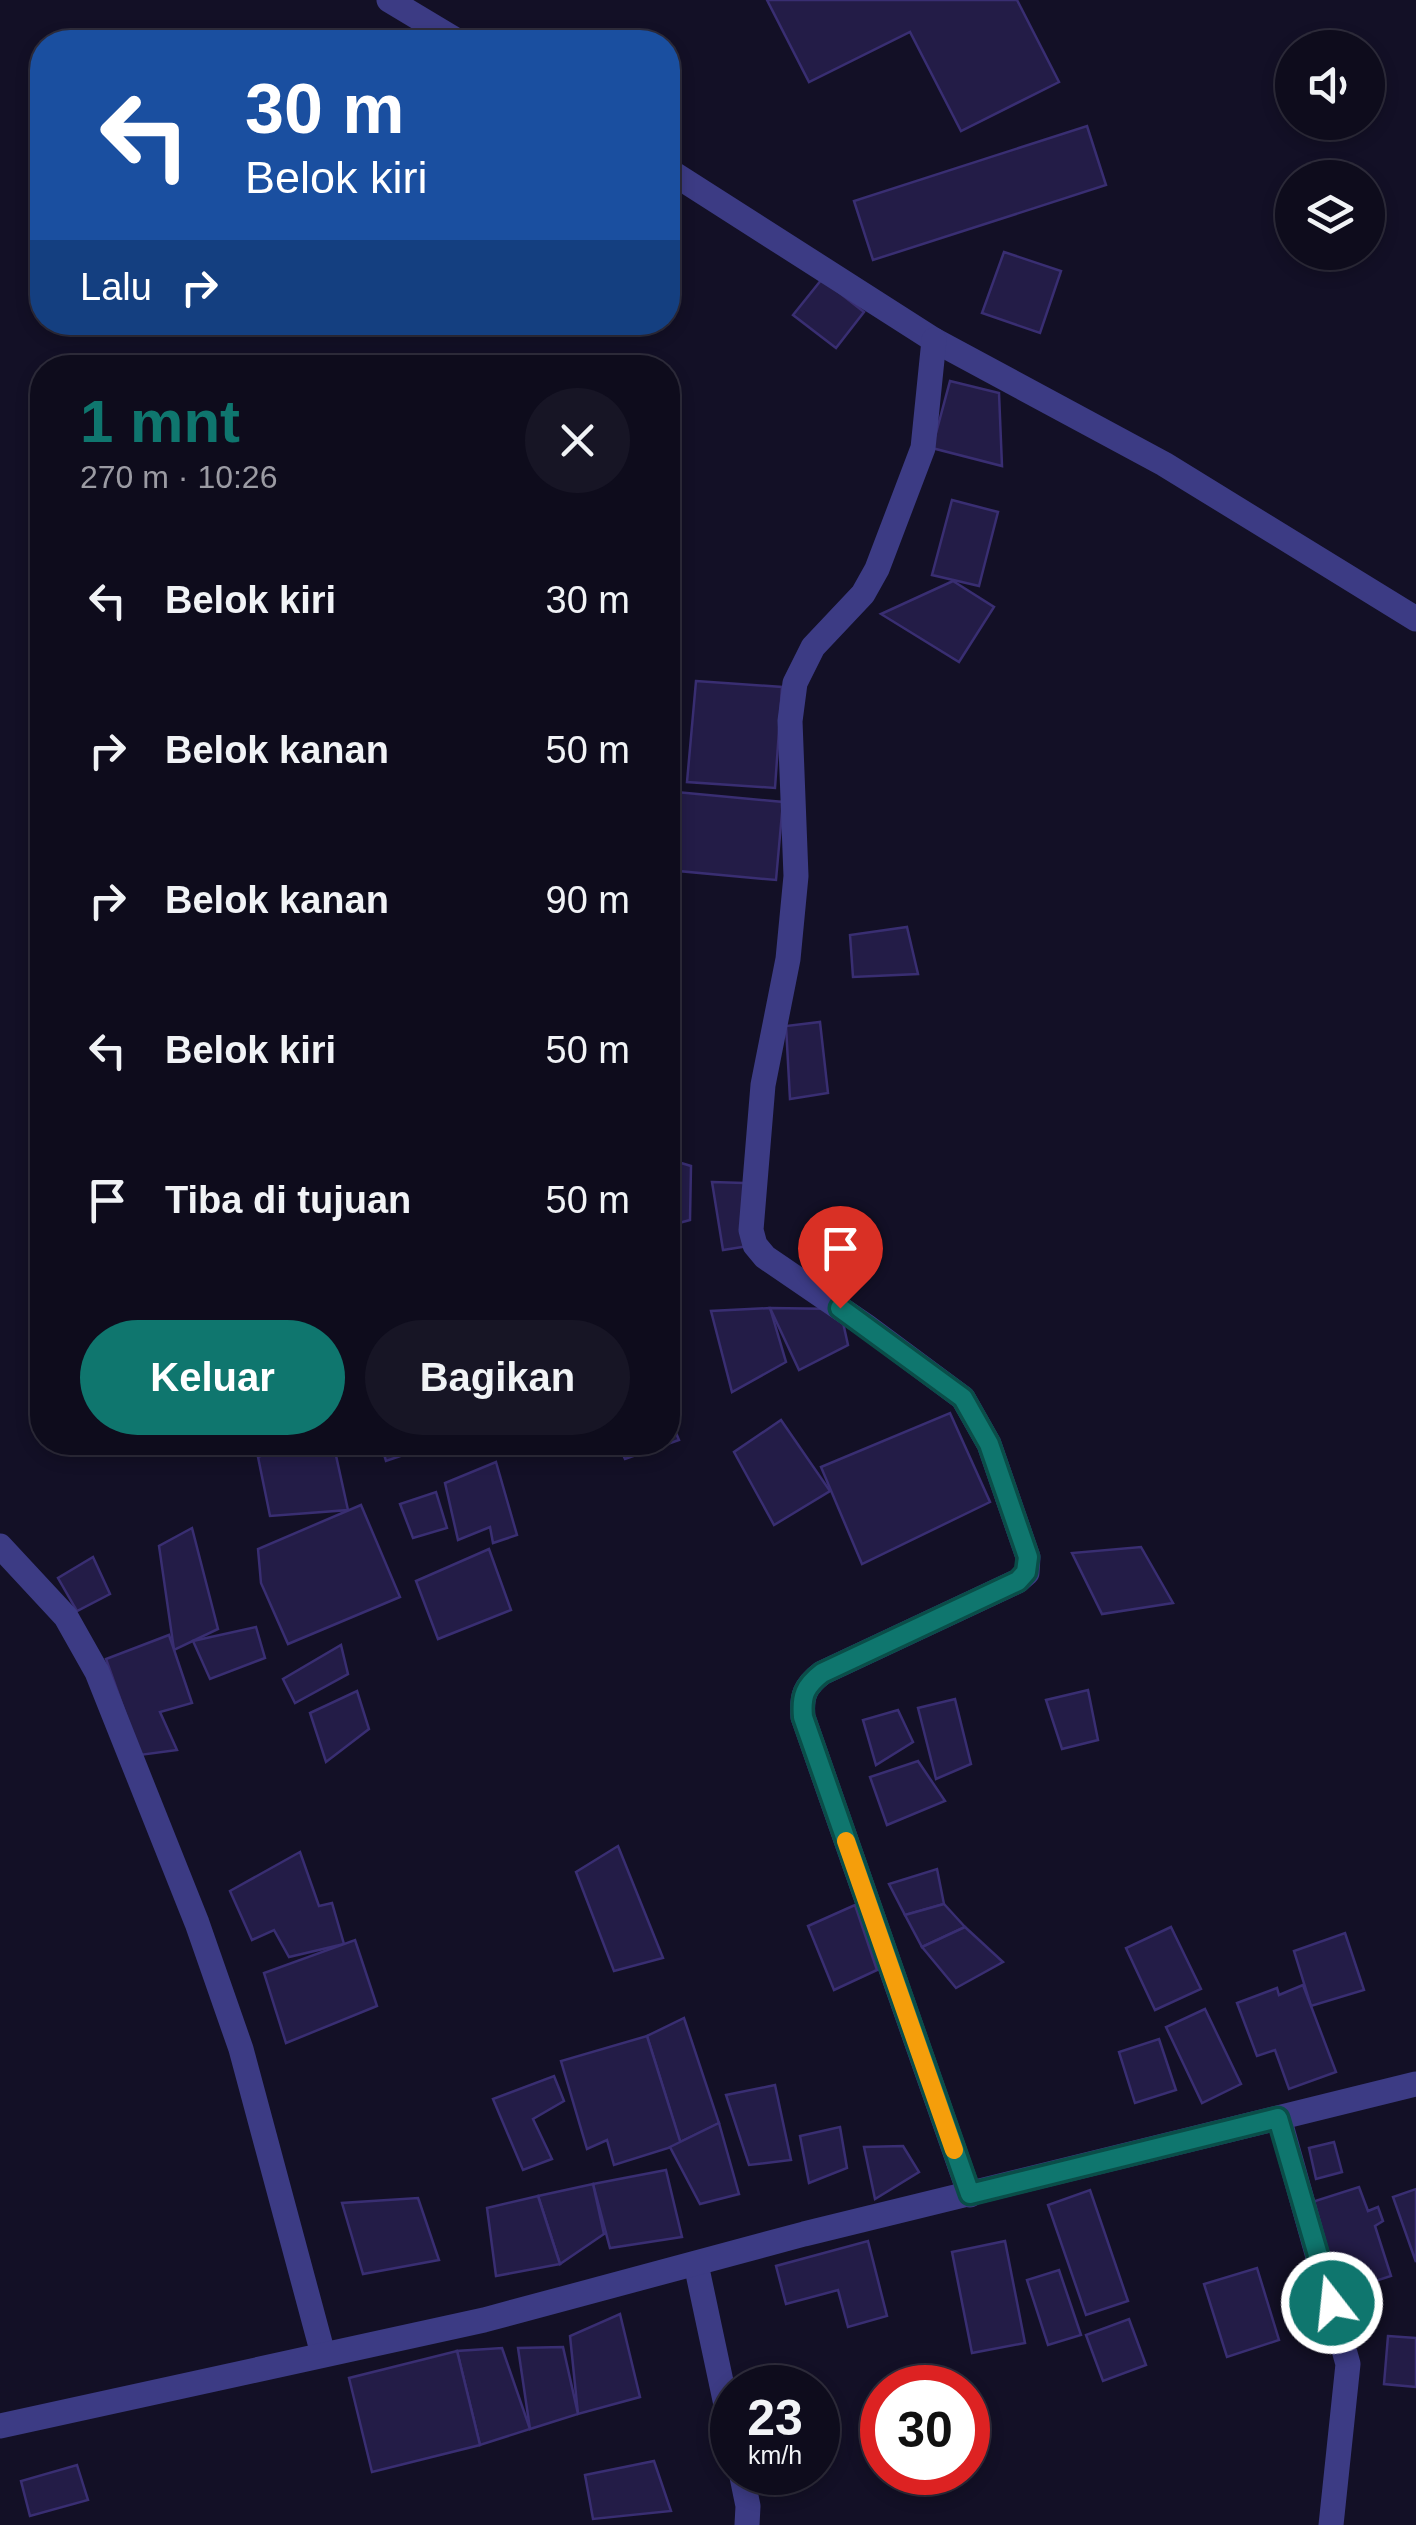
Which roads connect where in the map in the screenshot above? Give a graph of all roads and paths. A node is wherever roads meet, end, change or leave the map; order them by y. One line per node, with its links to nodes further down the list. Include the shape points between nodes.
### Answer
1 (390, 0): 2 (street)
2 (439, 30)
3 (680, 178): 4 (street)
4 (934, 340): 5 (street, via 1164,464); 9 (street, via 923,448 877,570 814,647 795,682 790,721 796,876 788,959 763,1084 751,1230 765,1257 963,1398 989,1444 1028,1557 1018,1581 822,1673 802,1698 803,1717)
5 (1416, 619)
6 (0, 1546): 11 (street, via 66,1618 97,1672 190,1904 241,2049)
7 (1416, 2084): 8 (street)
8 (1278, 2118): 9 (street); 16 (street, via 1348,2364)
9 (970, 2194): 10 (street)
10 (696, 2264): 11 (street); 12 (street)
11 (323, 2354): 13 (street)
12 (717, 2365)
13 (0, 2426)
14 (746, 2495): 15 (street)
15 (747, 2525)
16 (1331, 2525)

